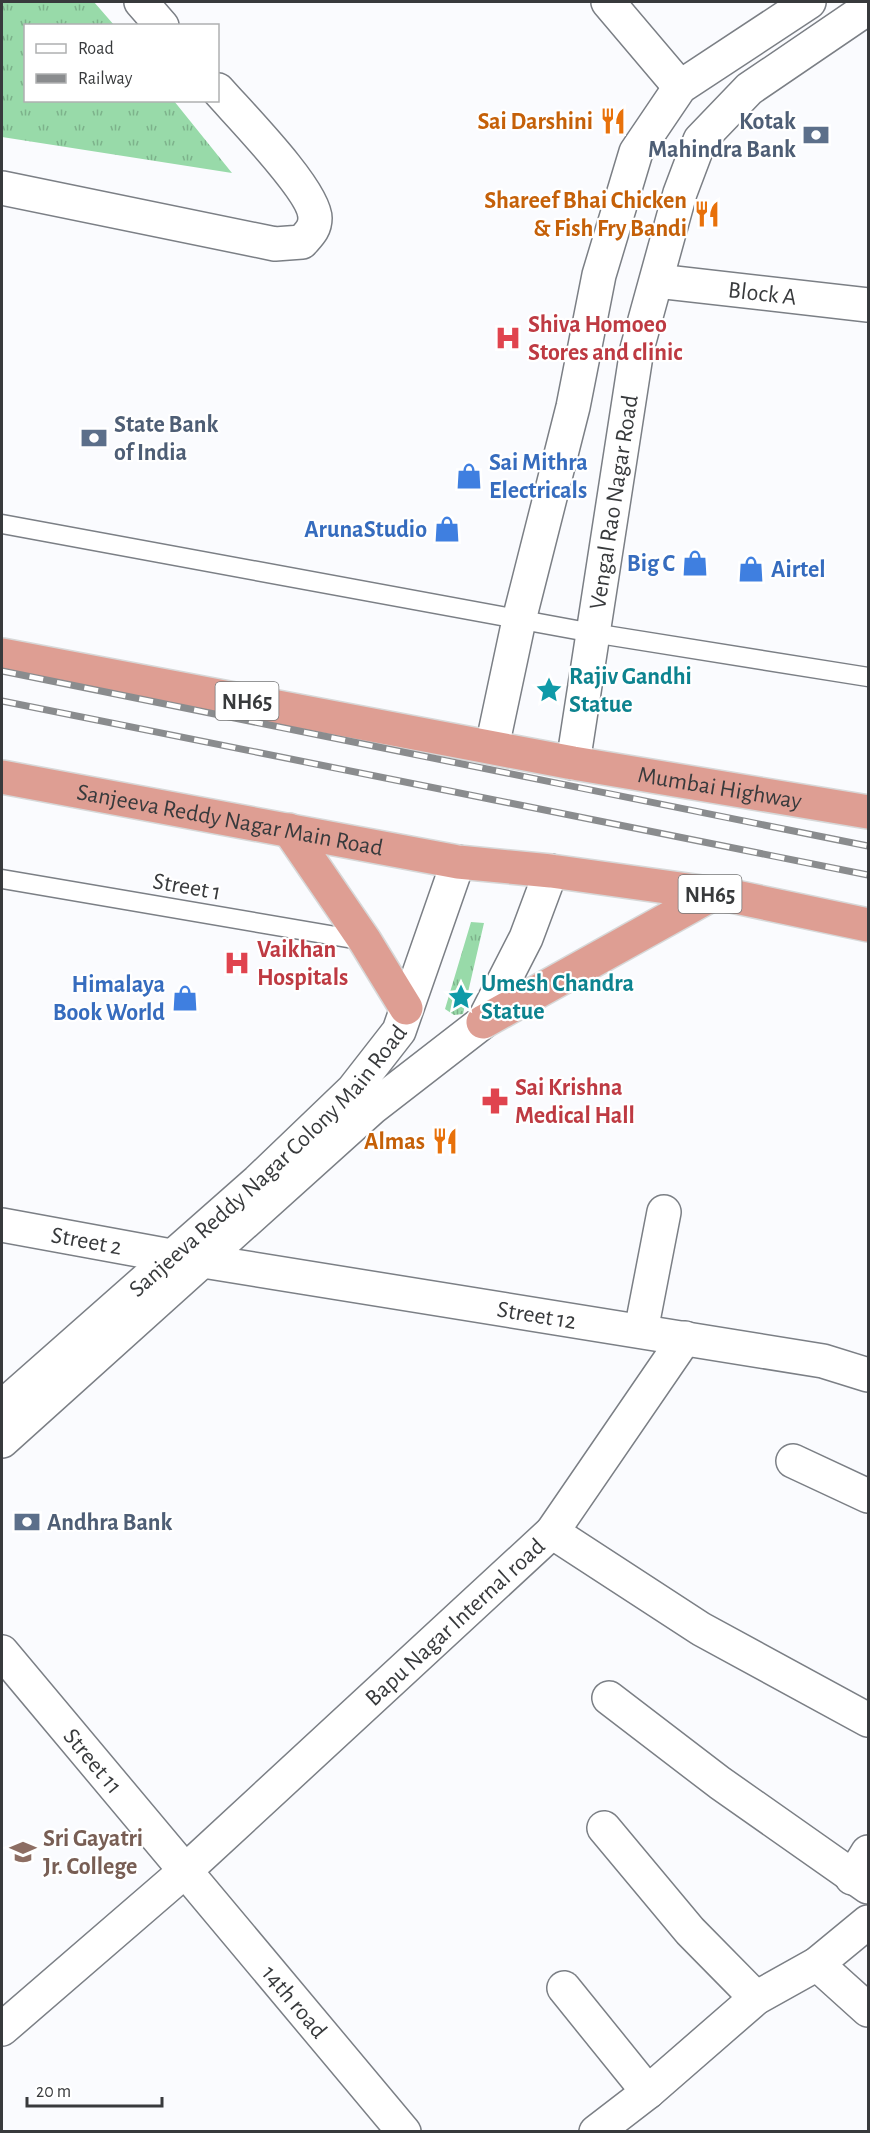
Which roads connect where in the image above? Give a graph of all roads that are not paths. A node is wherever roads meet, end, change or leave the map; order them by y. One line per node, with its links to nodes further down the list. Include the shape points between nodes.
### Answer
1 (141, 2): 5 (street)
2 (608, 2): 6 (street)
3 (809, 2): 6 (street)
4 (868, 8): 9 (street, Vengal Rao Nagar Road, via 749,89 700,140 680,193)
5 (160, 24)
6 (680, 87): 12 (street, via 636,152 602,264 573,407)
7 (219, 91): 8 (street, via 302,187 315,216 313,230 302,242 275,243)
8 (2, 188)
9 (657, 281): 10 (street, Block A); 13 (street, Vengal Rao Nagar Road, via 637,349)
10 (868, 305)
11 (2, 525): 12 (lane)
12 (519, 620): 13 (lane); 16 (street)
13 (593, 633): 15 (lane); 17 (street, Vengal Rao Nagar Road)
14 (2, 655): 16 (highway, NH65)
15 (868, 677)
16 (492, 747): 17 (highway, NH65)
17 (573, 763): 19 (highway, Mumbai Highway / NH65)
18 (2, 777): 20 (highway, Sanjeeva Reddy Nagar Main Road / NH65)
19 (868, 812)
20 (289, 830): 21 (highway, Sanjeeva Reddy Nagar Main Road / NH65); 26 (highway)
21 (459, 862): 22 (highway, NH65); 27 (street, Sanjeeva Reddy Nagar Colony Main Road)
22 (551, 871): 24 (highway, NH65); 28 (street, via 526,938)
23 (2, 879): 26 (lane, Street 1)
24 (711, 895): 25 (highway, NH65); 28 (highway)
25 (868, 925)
26 (365, 941): 27 (highway)
27 (403, 1018): 29 (street); 32 (street, Sanjeeva Reddy Nagar Colony Main Road, via 353,1090 258,1181)
28 (483, 1022): 29 (street, Sanjeeva Reddy Nagar Colony Main Road)
29 (442, 1053): 33 (street, Sanjeeva Reddy Nagar Colony Main Road, via 372,1108)
30 (664, 1212): 34 (street)
31 (2, 1225): 32 (street, Street 2)
32 (171, 1256): 37 (street, Sanjeeva Reddy Nagar Colony Main Road)
33 (203, 1261): 34 (street, Street 12); 38 (street, Sanjeeva Reddy Nagar Colony Main Road)
34 (641, 1331): 35 (street, Street 12)
35 (685, 1338): 36 (street, Street 12, via 823,1361); 41 (street, Bapu Nagar Internal road)
36 (868, 1375)
37 (2, 1407)
38 (2, 1441)
39 (792, 1461): 40 (street)
40 (868, 1496)
41 (552, 1532): 44 (street, via 701,1629); 46 (street, Bapu Nagar Internal road)
42 (2, 1652): 46 (street, Street 11)
43 (609, 1698): 47 (street, via 720,1783)
44 (868, 1720)
45 (604, 1828): 51 (street, via 690,1931)
46 (185, 1871): 53 (street, Bapu Nagar Internal road); 55 (street, 14th road)
47 (863, 1872)
48 (868, 1922): 49 (street)
49 (817, 1964): 51 (street); 52 (street)
50 (564, 1988): 54 (street)
51 (756, 1998): 54 (street)
52 (868, 2010)
53 (2, 2029)
54 (648, 2092): 56 (street)
55 (404, 2132)
56 (596, 2132)

